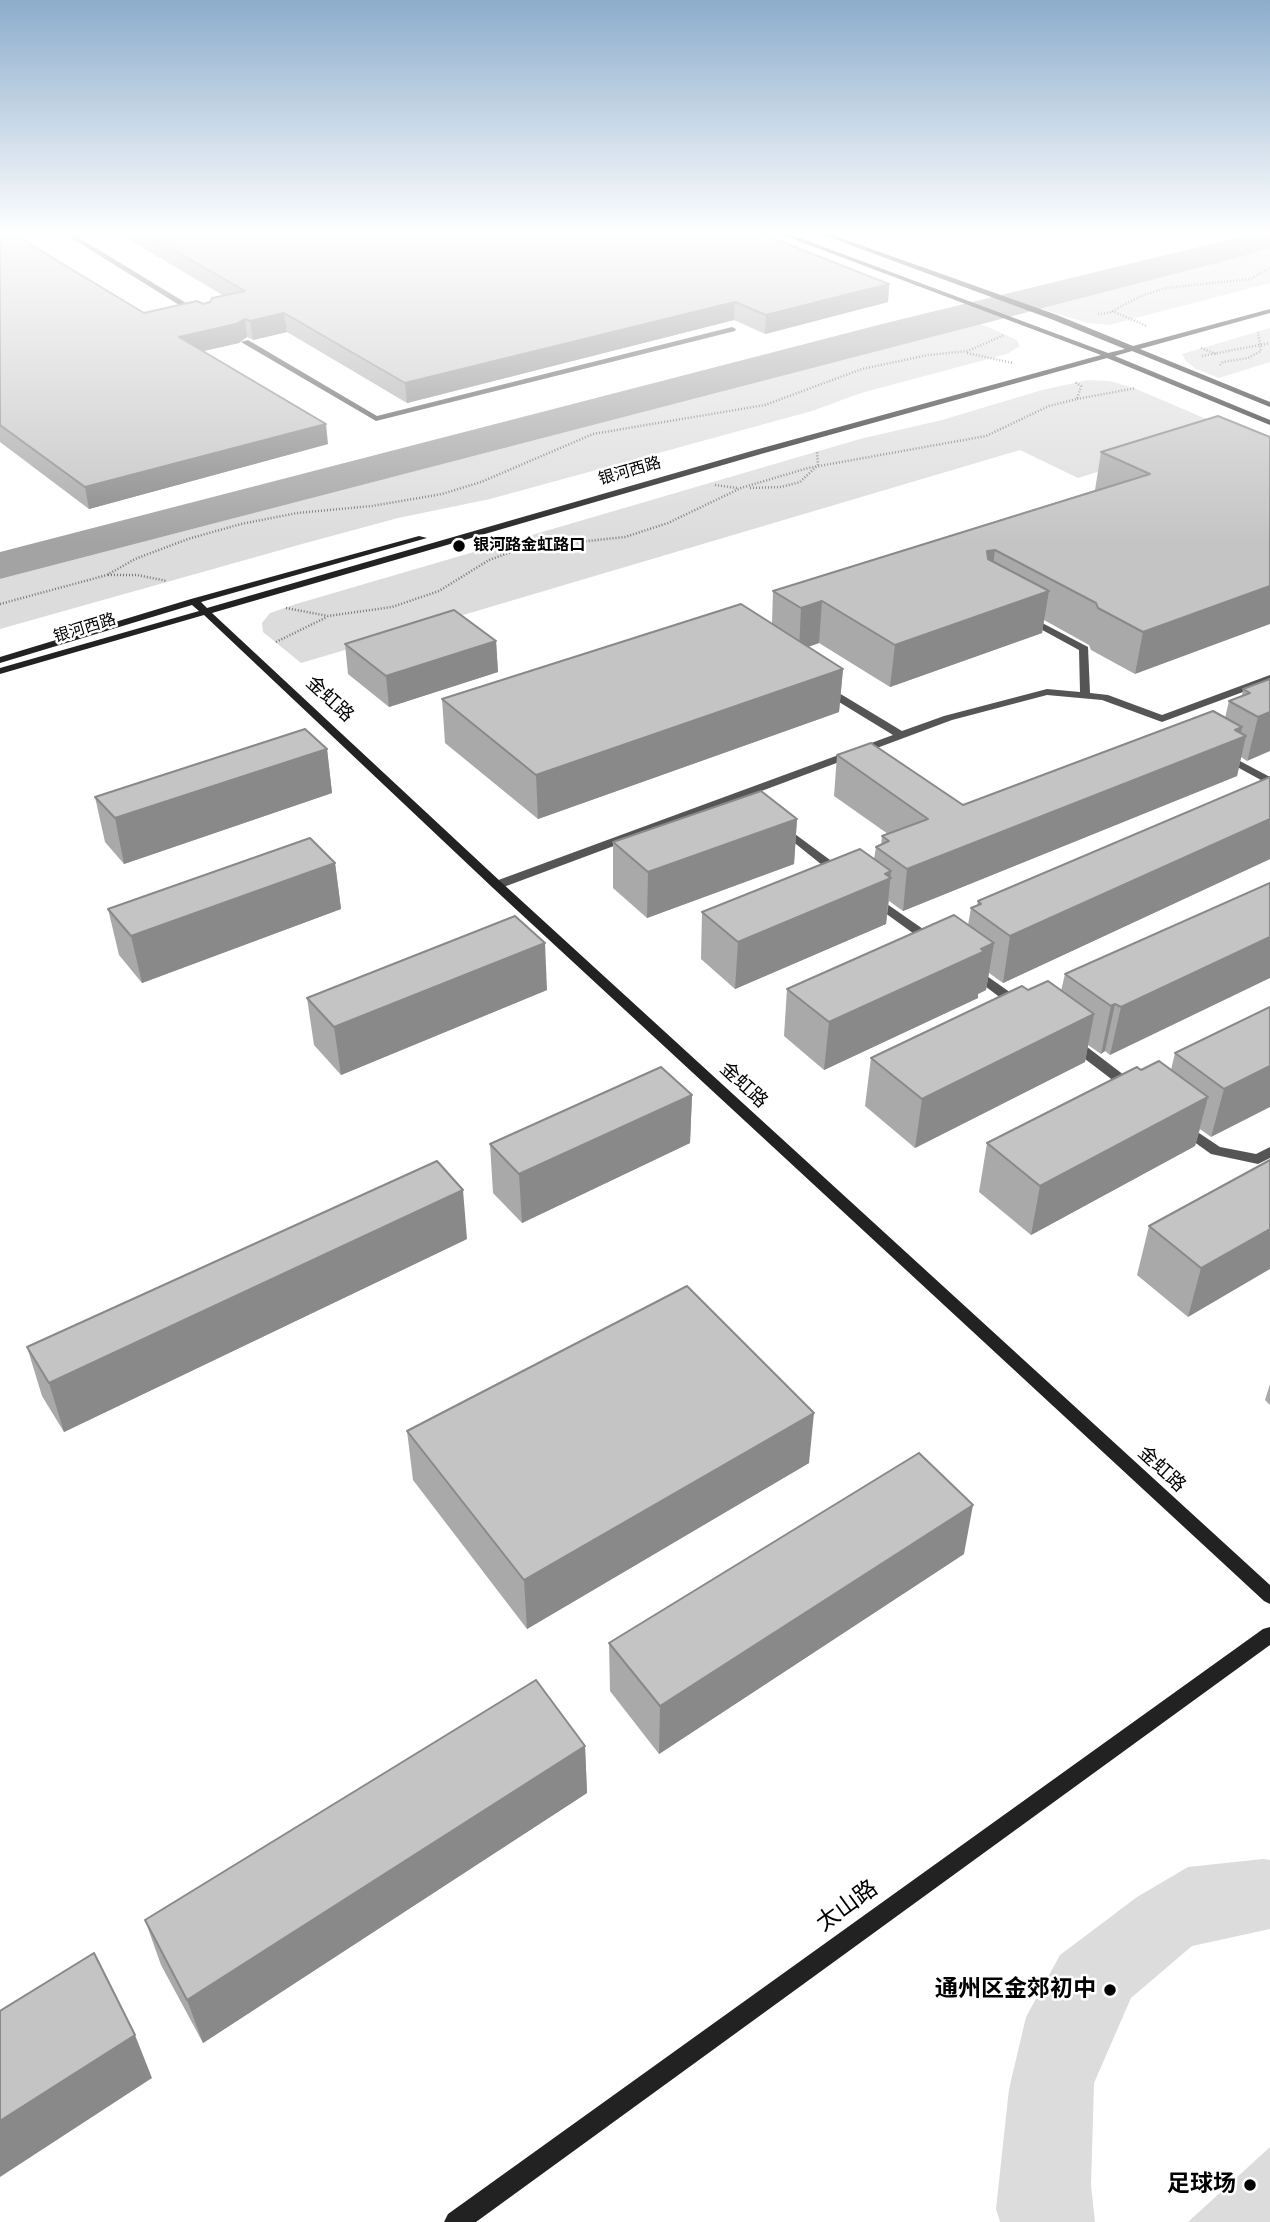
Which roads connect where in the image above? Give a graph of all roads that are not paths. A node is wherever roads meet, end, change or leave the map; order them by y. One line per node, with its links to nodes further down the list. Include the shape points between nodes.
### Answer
1 (709, 335): 6 (lane, via 376,419)
2 (1052, 335): 9 (main road)
3 (1095, 335): 7 (main road)
4 (1161, 335): 7 (main road, 银河西路)
5 (1183, 335): 8 (main road, 银河西路)
6 (245, 341)
7 (1121, 346): 8 (main road); 9 (main road, 银河西路)
8 (1130, 349): 9 (main road, 银河西路); 10 (main road)
9 (1104, 354): 11 (main road); 12 (main road, 银河西路)
10 (1270, 405)
11 (1270, 422)
12 (200, 605): 14 (main road, 银河西路); 15 (main road, 银河西路); 23 (main road, 金虹路)
13 (1011, 608): 18 (lane, via 1084,649)
14 (0, 660)
15 (0, 671)
16 (1270, 678): 18 (lane, via 1167,722 1104,696)
17 (810, 680): 19 (lane)
18 (1086, 695): 19 (lane, via 1047,692 948,718)
19 (902, 736): 22 (lane)
20 (1212, 749): 21 (lane)
21 (1270, 782)
22 (761, 801): 23 (lane); 24 (lane, via 852,883)
23 (496, 885): 31 (main road, 金虹路)
24 (942, 948)
25 (963, 964): 26 (lane)
26 (1028, 1011)
27 (1060, 1034): 28 (lane)
28 (1143, 1096)
29 (1174, 1120): 30 (lane, via 1216,1151 1258,1159)
30 (1270, 1152)
31 (1270, 1596)
32 (1270, 1635): 33 (main road, 太山路)
33 (456, 2222)

